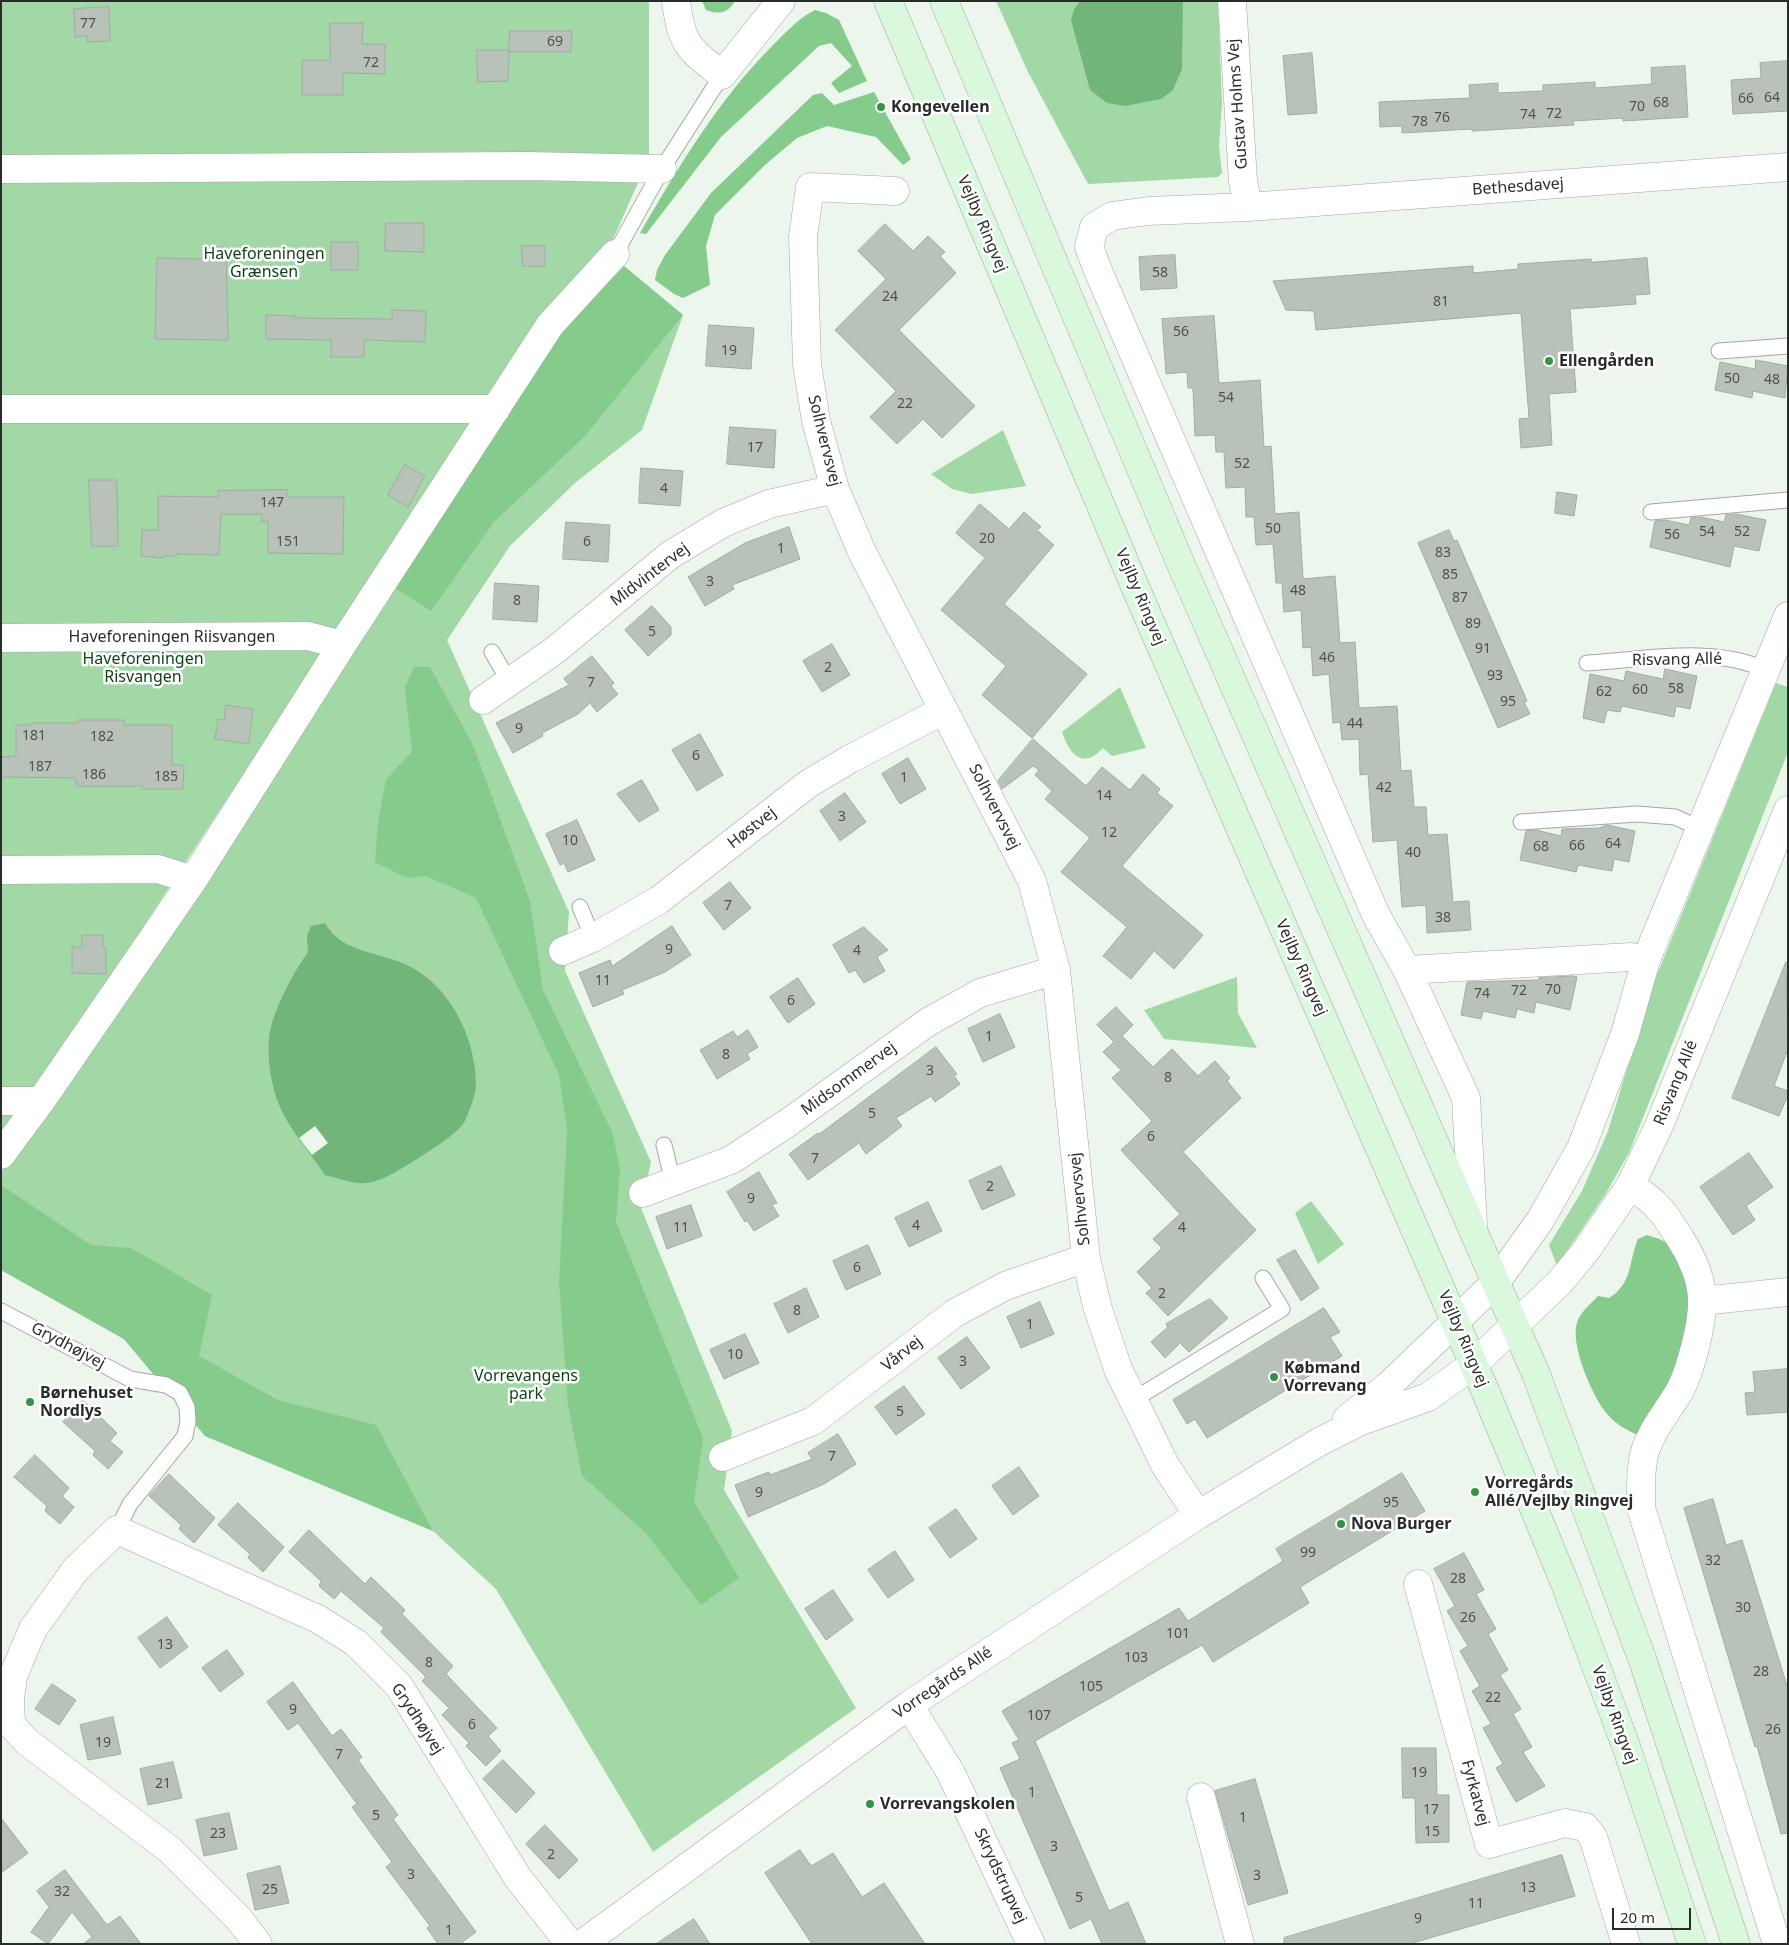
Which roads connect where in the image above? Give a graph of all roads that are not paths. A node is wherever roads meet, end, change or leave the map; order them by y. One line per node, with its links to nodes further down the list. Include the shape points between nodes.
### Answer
1 (676, 1): 6 (street, via 682,36 692,51)
2 (781, 1): 6 (street)
3 (888, 1): 54 (main road, Vejlby Ringvej, via 1128,571)
4 (944, 1): 47 (main road, via 1180,562)
5 (1232, 1): 11 (street, Gustav Holms Vej, via 1243,187)
6 (722, 75): 9 (lane)
7 (1788, 167): 11 (street, Bethesdavej)
8 (1, 169): 9 (street, via 528,166)
9 (662, 169): 12 (lane)
10 (896, 191): 17 (street, Solhvervsvej, via 810,187 803,237 808,364 816,421)
11 (1248, 207): 39 (street, via 1148,211 1112,216 1094,227 1089,247 1376,915)
12 (615, 254): 16 (street, via 550,325)
13 (1788, 346): 14 (lane)
14 (1719, 351)
15 (1, 408): 16 (street)
16 (496, 410): 22 (street)
17 (836, 489): 26 (street, Midvintervej, via 769,504 723,523 670,556 554,651); 28 (street, Solhvervsvej, via 862,552)
18 (1788, 500): 19 (lane)
19 (1651, 512)
20 (1788, 616): 24 (street)
21 (1, 638): 22 (street, Haveforeningen Riisvangen, via 308,636)
22 (342, 645): 33 (street)
23 (492, 652): 26 (lane)
24 (1776, 656): 25 (lane, Risvang Allé, via 1743,660 1704,656); 31 (street)
25 (1587, 663)
26 (510, 681): 27 (street, Midvintervej)
27 (483, 700)
28 (944, 710): 35 (street, Høstvej, via 808,784 659,900); 38 (street, Solhvervsvej, via 1032,881)
29 (1788, 810): 45 (street, Risvang Allé, via 1658,1128)
30 (1521, 822): 31 (lane, via 1637,814 1675,817)
31 (1701, 829): 37 (street)
32 (1, 870): 33 (street, via 158,868)
33 (193, 880): 41 (street)
34 (580, 907): 35 (lane)
35 (593, 938): 36 (street, Høstvej)
36 (562, 951)
37 (1646, 960): 39 (street, via 1631,957); 50 (street, via 1625,1034 1581,1148 1541,1219)
38 (1056, 970): 44 (street, Midsommervej, via 980,993 928,1022 731,1160); 48 (street, Solhvervsvej)
39 (1407, 970): 47 (street, via 1466,1098)
40 (1, 1101): 41 (street)
41 (42, 1101): 43 (street)
42 (664, 1145): 44 (lane)
43 (1, 1155)
44 (672, 1182): 46 (street, Midsommervej)
45 (1630, 1186): 52 (street, via 1651,1198 1669,1220 1697,1274); 55 (street, Risvang Allé, via 1585,1252)
46 (643, 1192)
47 (1473, 1225): 50 (main road)
48 (1086, 1258): 57 (street, Solhvervsvej, via 1097,1306 1115,1360); 59 (street, Vårvej, via 1006,1286 955,1313 812,1421)
49 (1263, 1278): 57 (lane, via 1282,1309)
50 (1497, 1281): 54 (street, Vorregårds Allé); 55 (main road)
51 (1788, 1292): 52 (street)
52 (1702, 1301): 74 (street, via 1694,1352 1680,1391 1644,1454 1640,1479 1641,1508)
53 (1, 1311): 61 (lane, Grydhøjvej, via 130,1378 166,1385 180,1392 187,1407 185,1436 130,1504)
54 (1456, 1321): 56 (main road, Vejlby Ringvej); 58 (street, Vorregårds Allé, via 1388,1386)
55 (1516, 1326): 56 (street, Risvang Allé); 73 (main road, via 1612,1573)
56 (1474, 1364): 58 (street, Vorregårds Allé, via 1420,1401 1361,1421); 72 (main road, Vejlby Ringvej, via 1564,1581 1626,1746)
57 (1133, 1400): 60 (street, Solhvervsvej, via 1165,1465)
58 (1319, 1442): 60 (street, Vorregårds Allé)
59 (723, 1458)
60 (1198, 1515): 63 (street, Vorregårds Allé)
61 (117, 1530): 64 (street, Grydhøjvej, via 76,1569 33,1629 13,1676); 67 (street, Grydhøjvej, via 318,1619 356,1643 399,1686 518,1878)
62 (1418, 1584): 71 (street, Fyrkatvej, via 1489,1844 1565,1823 1585,1827 1593,1837)
63 (909, 1705): 68 (street, Vorregårds Allé); 69 (street, Skrydstrupvej, via 951,1773)
64 (6, 1725): 66 (street, Grydhøjvej, via 170,1850 239,1919)
65 (1201, 1797): 70 (street)
66 (258, 1944)
67 (570, 1944)
68 (582, 1944)
69 (1031, 1944)
70 (1240, 1944)
71 (1626, 1944)
72 (1692, 1944)
73 (1736, 1944)
74 (1777, 1944)

